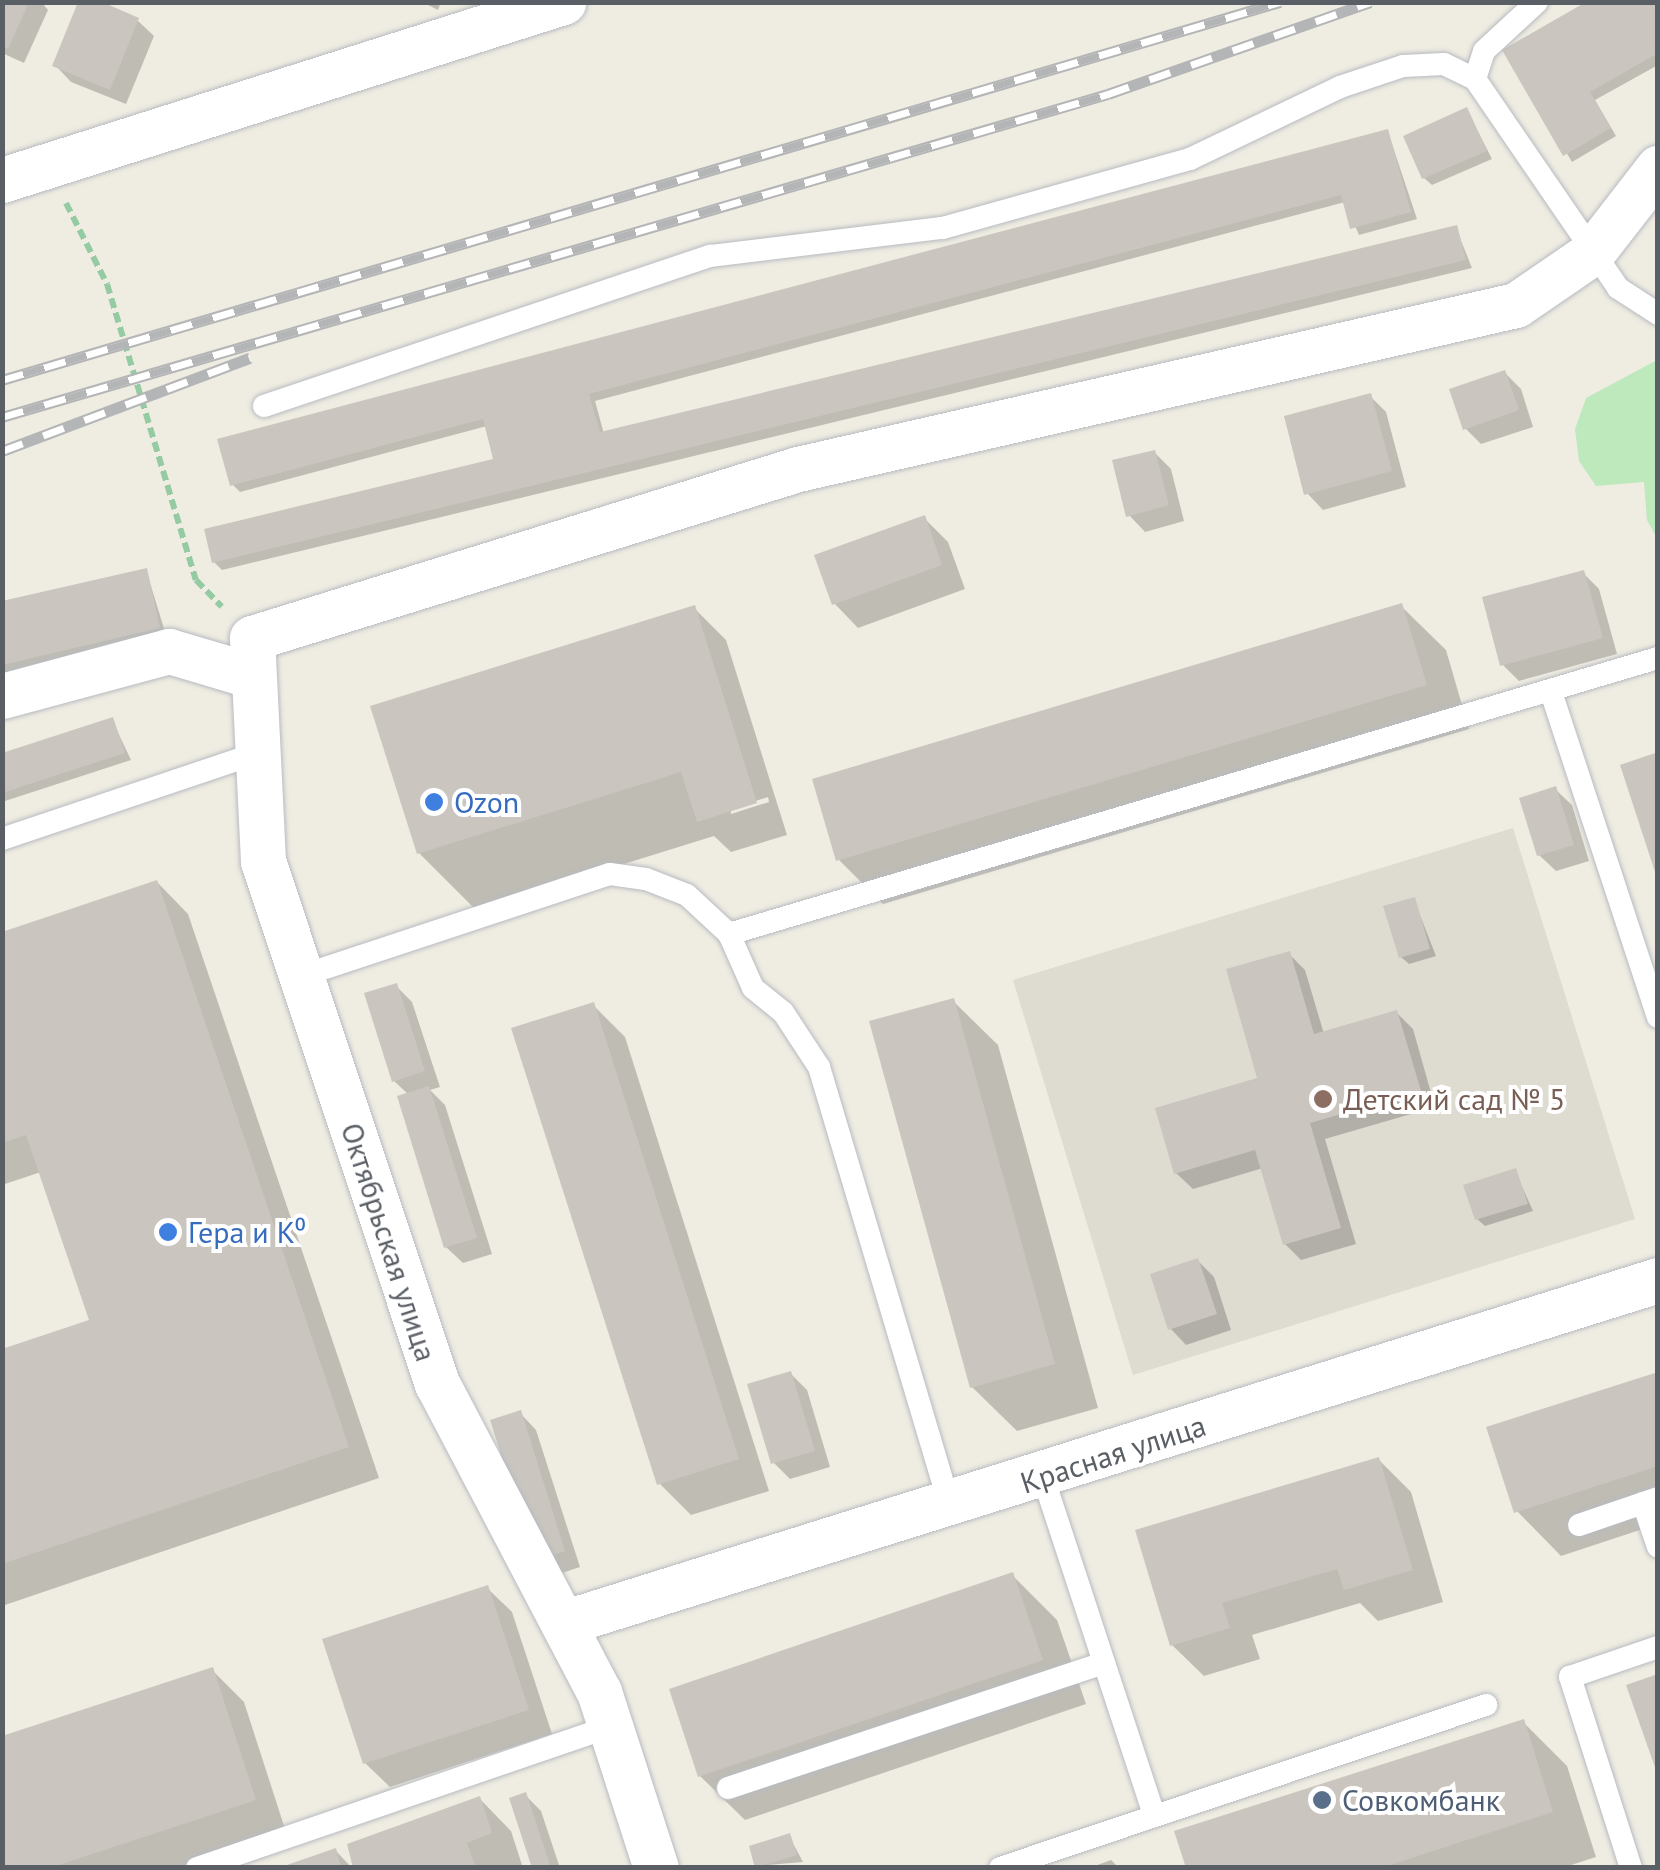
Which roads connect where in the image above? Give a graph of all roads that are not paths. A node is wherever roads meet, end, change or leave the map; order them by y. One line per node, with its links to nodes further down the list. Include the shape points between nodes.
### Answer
1 (563, 2): 5 (street, via 541,15)
2 (1536, 2): 3 (lane, via 1484,51)
3 (1475, 79): 8 (lane); 10 (lane, via 1444,64 1403,66 1340,87 1190,159 943,228 710,256)
4 (2, 146): 5 (street)
5 (48, 166): 7 (street)
6 (1658, 168): 8 (street)
7 (2, 180)
8 (1592, 253): 9 (lane, via 1618,288); 12 (street, Октябрьская улица, via 1516,305 798,469 307,619 252,638)
9 (1658, 314)
10 (264, 406)
11 (1658, 658): 13 (lane)
12 (250, 674): 14 (street, via 169,652); 15 (street, Октябрьская улица)
13 (1551, 692): 17 (lane); 19 (lane)
14 (2, 696)
15 (254, 754): 16 (lane); 18 (street, Октябрьская улица, via 263,861)
16 (2, 839)
17 (729, 934): 18 (lane, via 687,896 646,878 610,874); 23 (lane, via 752,988 783,1012 819,1067)
18 (301, 976): 26 (street, Октябрьская улица, via 437,1384)
19 (1658, 1018)
20 (1658, 1280): 21 (street, Красная улица)
21 (1043, 1477): 23 (street, Красная улица); 28 (lane)
22 (1650, 1501): 24 (lane); 25 (lane)
23 (950, 1506): 26 (street, Красная улица)
24 (1579, 1525)
25 (1658, 1547)
26 (566, 1622): 30 (street, Октябрьская улица)
27 (1658, 1647): 36 (lane, via 1570,1677)
28 (1104, 1663): 31 (lane); 32 (lane)
29 (1486, 1705): 32 (lane)
30 (612, 1726): 33 (lane); 34 (street, Октябрьская улица)
31 (728, 1788)
32 (1154, 1815): 35 (lane)
33 (198, 1868)
34 (656, 1868)
35 (1000, 1868)
36 (1631, 1868)

